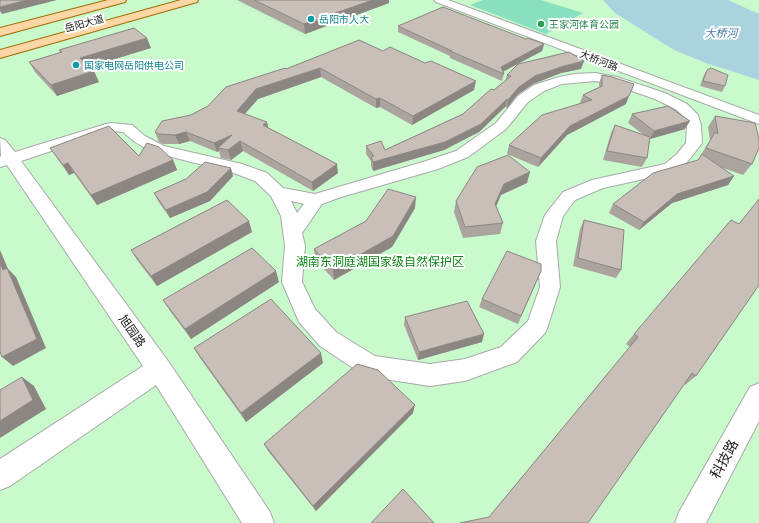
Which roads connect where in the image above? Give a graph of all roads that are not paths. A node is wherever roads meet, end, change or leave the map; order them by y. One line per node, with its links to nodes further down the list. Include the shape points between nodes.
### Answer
1 (95, 0): 6 (main road)
2 (121, 0): 7 (main road, 岳阳大道)
3 (169, 0): 8 (main road, 岳阳大道)
4 (193, 0): 9 (main road)
5 (439, 0): 10 (street, 大桥河路)
6 (0, 24)
7 (0, 32)
8 (0, 47)
9 (0, 54)
10 (759, 120)
11 (3, 154): 12 (street, via 111,127 127,128 140,139 158,148 261,177); 15 (street, 旭园路)
12 (278, 193): 13 (street); 14 (street, via 290,216)
13 (316, 200): 14 (street); 14 (street, via 462,154 501,126 523,99 539,88 559,81 595,77 660,96 682,106 691,115 694,126 694,143 670,168 598,184 569,196 554,215 546,241 550,287 537,326 509,356 465,370 430,375 372,366 328,339 307,315 292,282 295,246)
14 (293, 232)
15 (159, 369): 17 (street); 18 (street, 旭园路)
16 (755, 414): 19 (street, 科技路)
17 (0, 476)
18 (259, 523)
19 (690, 523)

